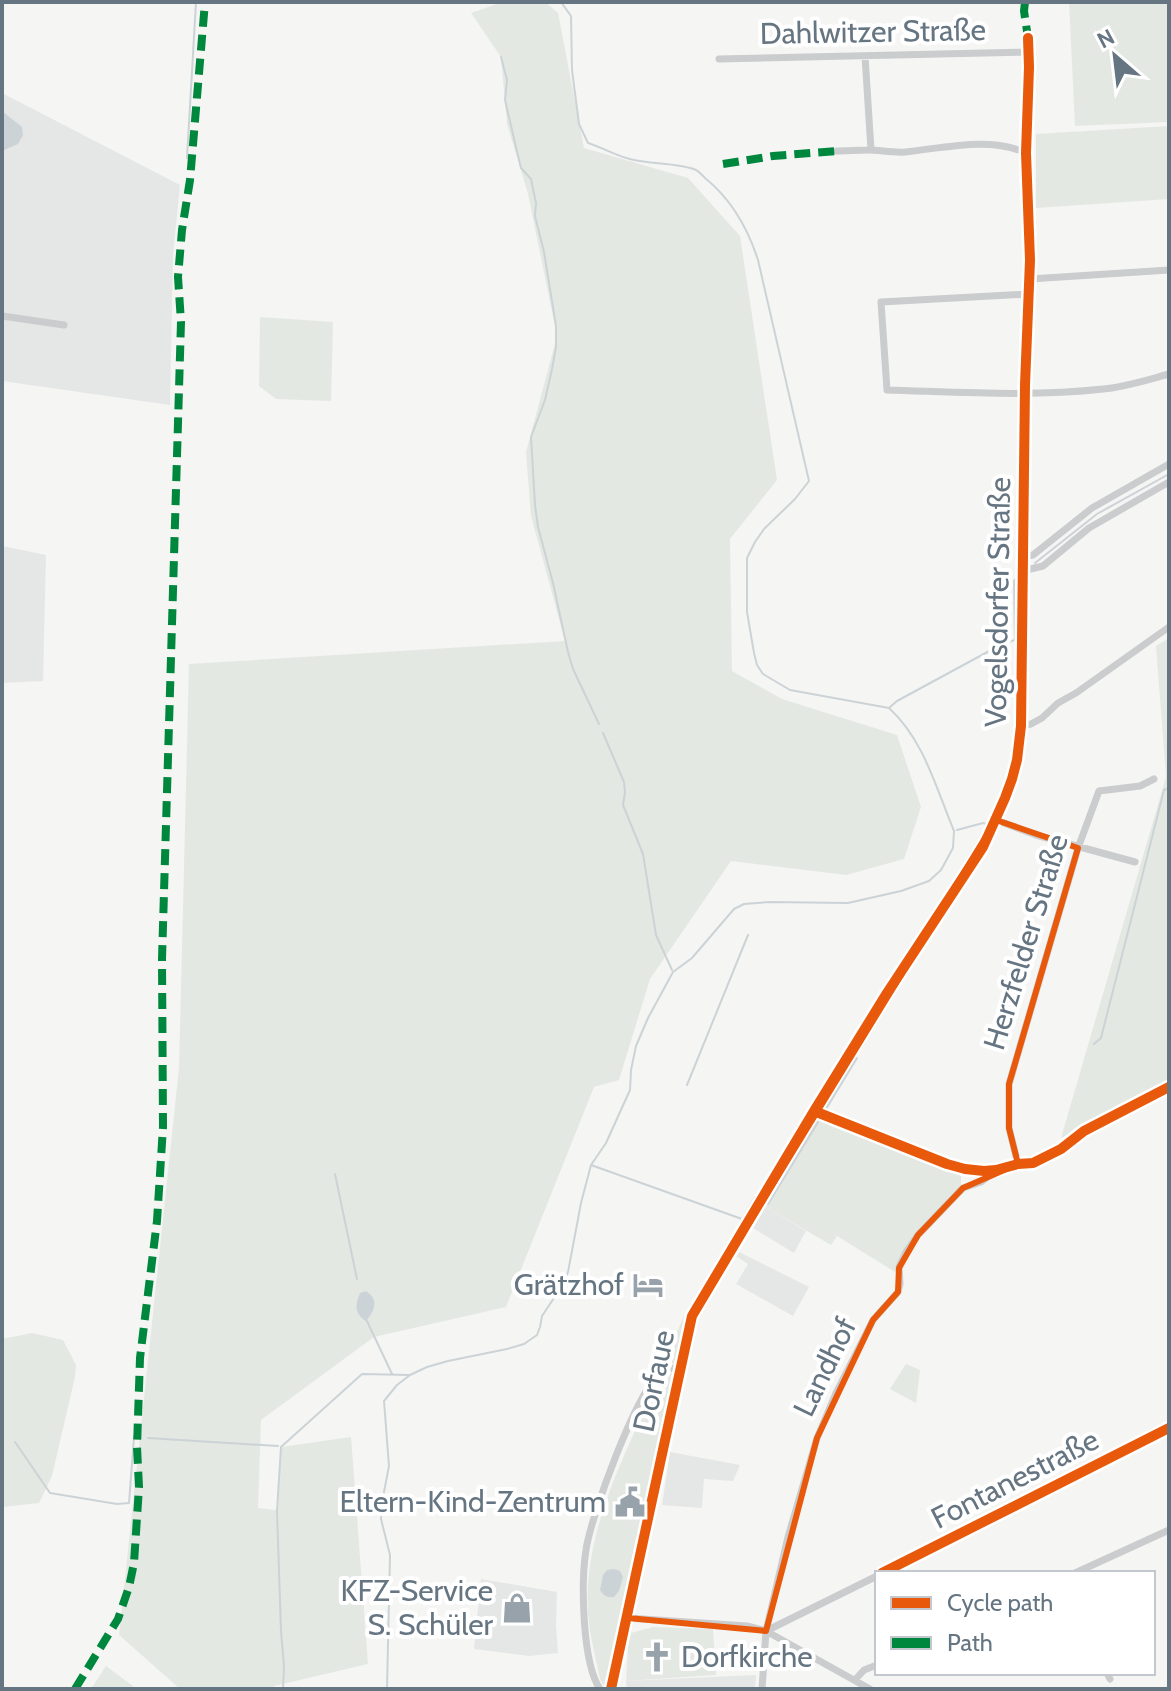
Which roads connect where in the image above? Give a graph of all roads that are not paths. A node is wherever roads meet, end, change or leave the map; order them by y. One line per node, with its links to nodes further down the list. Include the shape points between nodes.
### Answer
1 (1028, 38): 2 (street, Vogelsdorfer Straße)
2 (1029, 52): 3 (street, Dahlwitzer Straße); 7 (street, Vogelsdorfer Straße)
3 (865, 56): 4 (street, Dahlwitzer Straße); 5 (street)
4 (719, 59)
5 (871, 150): 6 (street); 7 (street, via 974,145 1011,146)
6 (837, 151)
7 (1026, 153): 9 (street, Vogelsdorfer Straße)
8 (1169, 270): 9 (street)
9 (1030, 279): 10 (street, Vogelsdorfer Straße)
10 (1028, 294): 14 (street, Vogelsdorfer Straße); 14 (street, via 881,302 887,390)
11 (2, 316): 12 (street)
12 (64, 325)
13 (1169, 374): 14 (street, via 1104,389)
14 (1026, 393): 17 (street, Vogelsdorfer Straße)
15 (1169, 464): 17 (street, via 1092,508 1033,555)
16 (1169, 482): 18 (street, via 1089,528 1043,566)
17 (1023, 557): 18 (street, Vogelsdorfer Straße)
18 (1022, 571): 20 (street, Vogelsdorfer Straße)
19 (1169, 627): 20 (street, via 1042,718)
20 (1021, 726): 22 (street, Vogelsdorfer Straße, via 1012,779)
21 (1154, 779): 23 (street, Herzfelder Straße, via 1099,791)
22 (996, 820): 23 (street); 26 (street, Vogelsdorfer Straße)
23 (1078, 848): 24 (street); 27 (street, Herzfelder Straße, via 1009,1084 1009,1128)
24 (1135, 862)
25 (1169, 1087): 27 (street, via 1084,1131 1061,1149)
26 (814, 1111): 28 (street, via 947,1164); 29 (street, Dorfaue, via 697,1308)
27 (1018, 1164): 28 (street)
28 (996, 1170): 36 (street, Landhof, via 963,1188 906,1252 898,1292 873,1320 817,1438)
29 (681, 1369): 35 (street, Dorfaue); 39 (street, Dorfaue, via 662,1371 654,1379 633,1418 586,1548 583,1617)
30 (1169, 1428): 32 (street, Fontanestraße)
31 (1169, 1530): 33 (street)
32 (886, 1571)
33 (1079, 1571)
34 (875, 1576): 36 (street, Fontanestraße)
35 (628, 1618): 36 (street); 40 (street, Dorfaue)
36 (766, 1631): 38 (street); 41 (street, Landhof)
37 (875, 1666): 38 (street)
38 (855, 1680): 42 (street)
39 (600, 1689)
40 (611, 1689)
41 (762, 1689)
42 (870, 1689)

